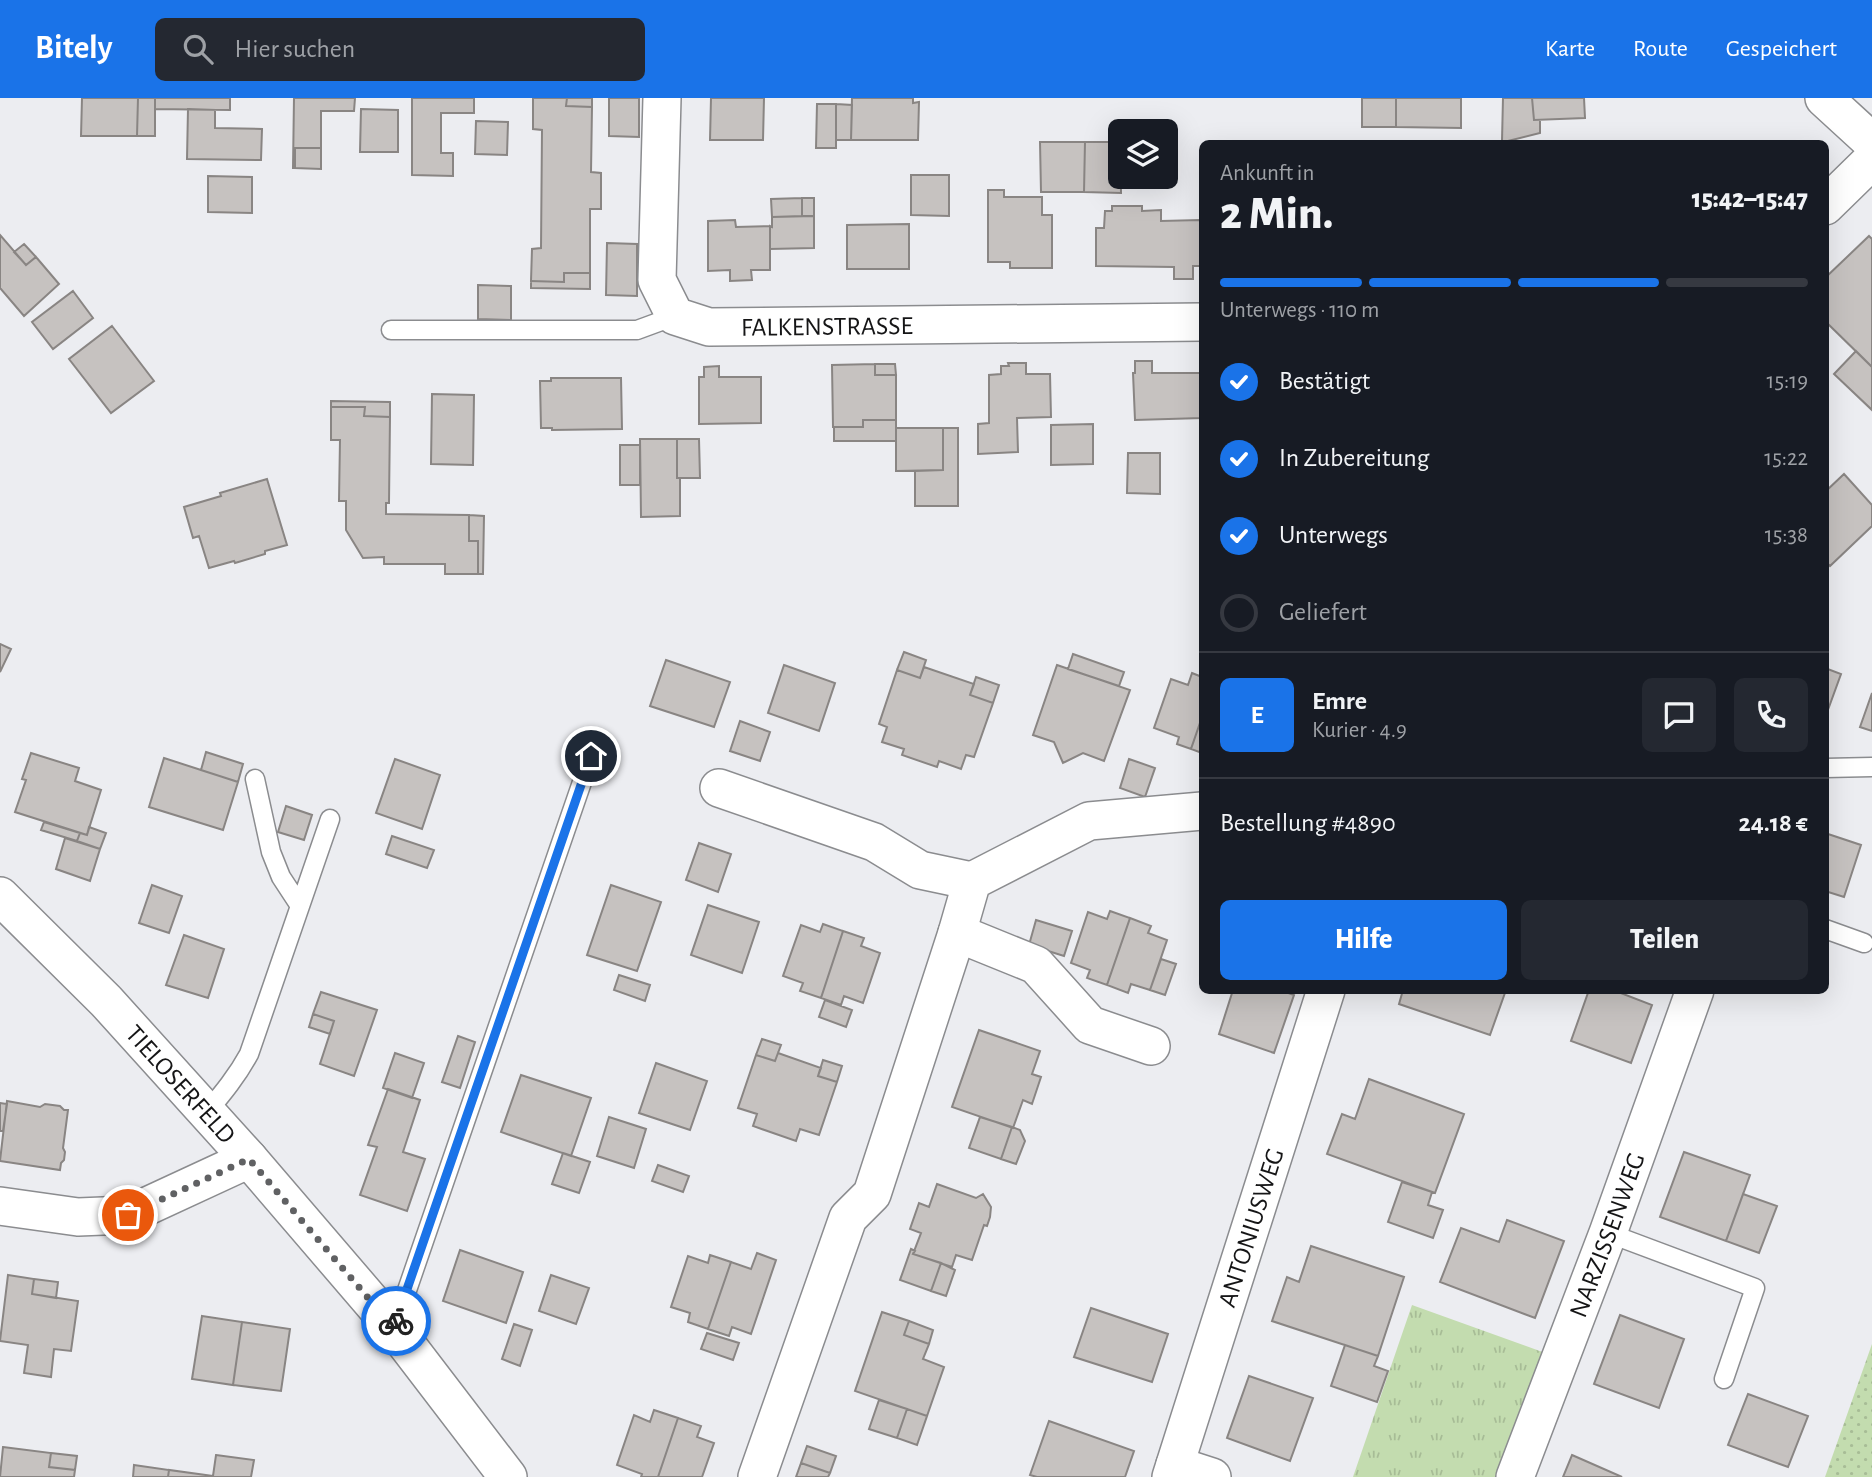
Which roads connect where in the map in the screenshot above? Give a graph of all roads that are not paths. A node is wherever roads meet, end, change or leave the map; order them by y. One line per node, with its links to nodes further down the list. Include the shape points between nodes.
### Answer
1 (662, 98): 6 (street, via 657,280)
2 (1824, 98): 3 (street)
3 (1872, 142)
4 (1872, 160): 5 (street)
5 (1829, 202)
6 (675, 316): 7 (street, FALKENSTRASSE, via 709,327); 8 (lane, via 637,330)
7 (1199, 322)
8 (391, 330)
9 (591, 756): 29 (lane)
10 (1872, 767): 11 (lane)
11 (1829, 768)
12 (255, 779): 18 (lane, via 271,852)
13 (719, 788): 16 (street, via 874,842 920,870)
14 (1199, 811): 16 (street, via 1088,821)
15 (330, 820): 18 (lane)
16 (972, 881): 20 (street)
17 (0, 896): 25 (street, TIELOSERFELD, via 106,1001)
18 (300, 906): 25 (lane, via 249,1054)
19 (1829, 930): 21 (lane)
20 (957, 933): 24 (street, via 1036,965 1090,1024); 33 (street, via 872,1194 848,1218)
21 (1864, 943)
22 (1325, 994): 31 (street, ANTONIUSWEG)
23 (1694, 994): 28 (street, NARZISSENWEG)
24 (1151, 1046)
25 (207, 1112): 26 (street, TIELOSERFELD)
26 (249, 1159): 27 (street, via 128,1215 78,1217); 29 (street, TIELOSERFELD)
27 (0, 1206)
28 (1608, 1233): 30 (lane, via 1755,1288); 35 (street, NARZISSENWEG)
29 (394, 1328): 32 (street, TIELOSERFELD)
30 (1724, 1379)
31 (1173, 1471): 34 (street, ANTONIUSWEG)
32 (508, 1477)
33 (757, 1477)
34 (1212, 1477)
35 (1515, 1477)

